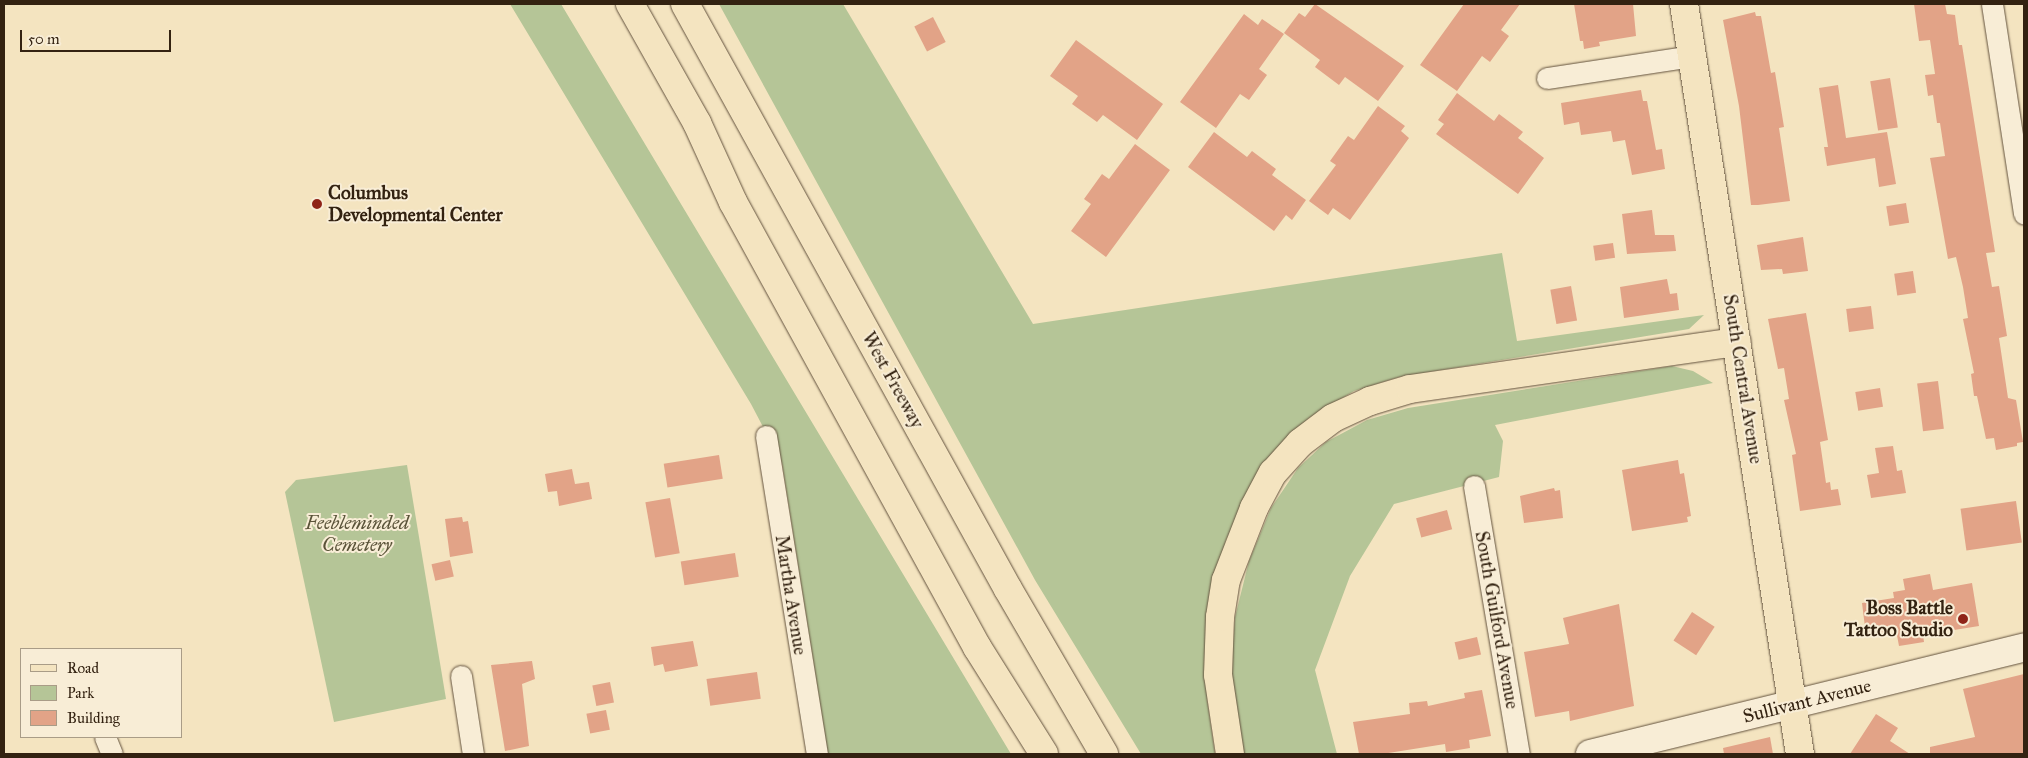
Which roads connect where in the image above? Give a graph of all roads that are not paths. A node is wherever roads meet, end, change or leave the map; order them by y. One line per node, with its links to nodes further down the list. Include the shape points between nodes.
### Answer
1 (630, 4): 19 (main road, via 697,123 733,202 972,638)
2 (685, 4): 20 (main road, West Freeway, via 1008,589)
3 (1684, 4): 5 (main road, South Central Avenue)
4 (1992, 4): 7 (street)
5 (1692, 56): 6 (street); 8 (main road, South Central Avenue)
6 (1547, 78)
7 (2024, 214)
8 (1738, 342): 13 (main road, South Central Avenue); 15 (main road, via 1410,390 1370,400 1333,418 1300,443 1273,473 1254,508 1226,580 1220,617 1218,675)
9 (766, 436): 18 (street, Martha Avenue)
10 (1474, 486): 21 (street, South Guilford Avenue)
11 (2024, 647): 13 (street, Sullivant Avenue)
12 (461, 676): 17 (street)
13 (1793, 704): 22 (street, Sullivant Avenue); 23 (main road, South Central Avenue)
14 (105, 738): 16 (street)
15 (1227, 743)
16 (112, 754)
17 (473, 754)
18 (817, 754)
19 (1044, 754)
20 (1104, 754)
21 (1519, 754)
22 (1590, 754)
23 (1800, 754)

